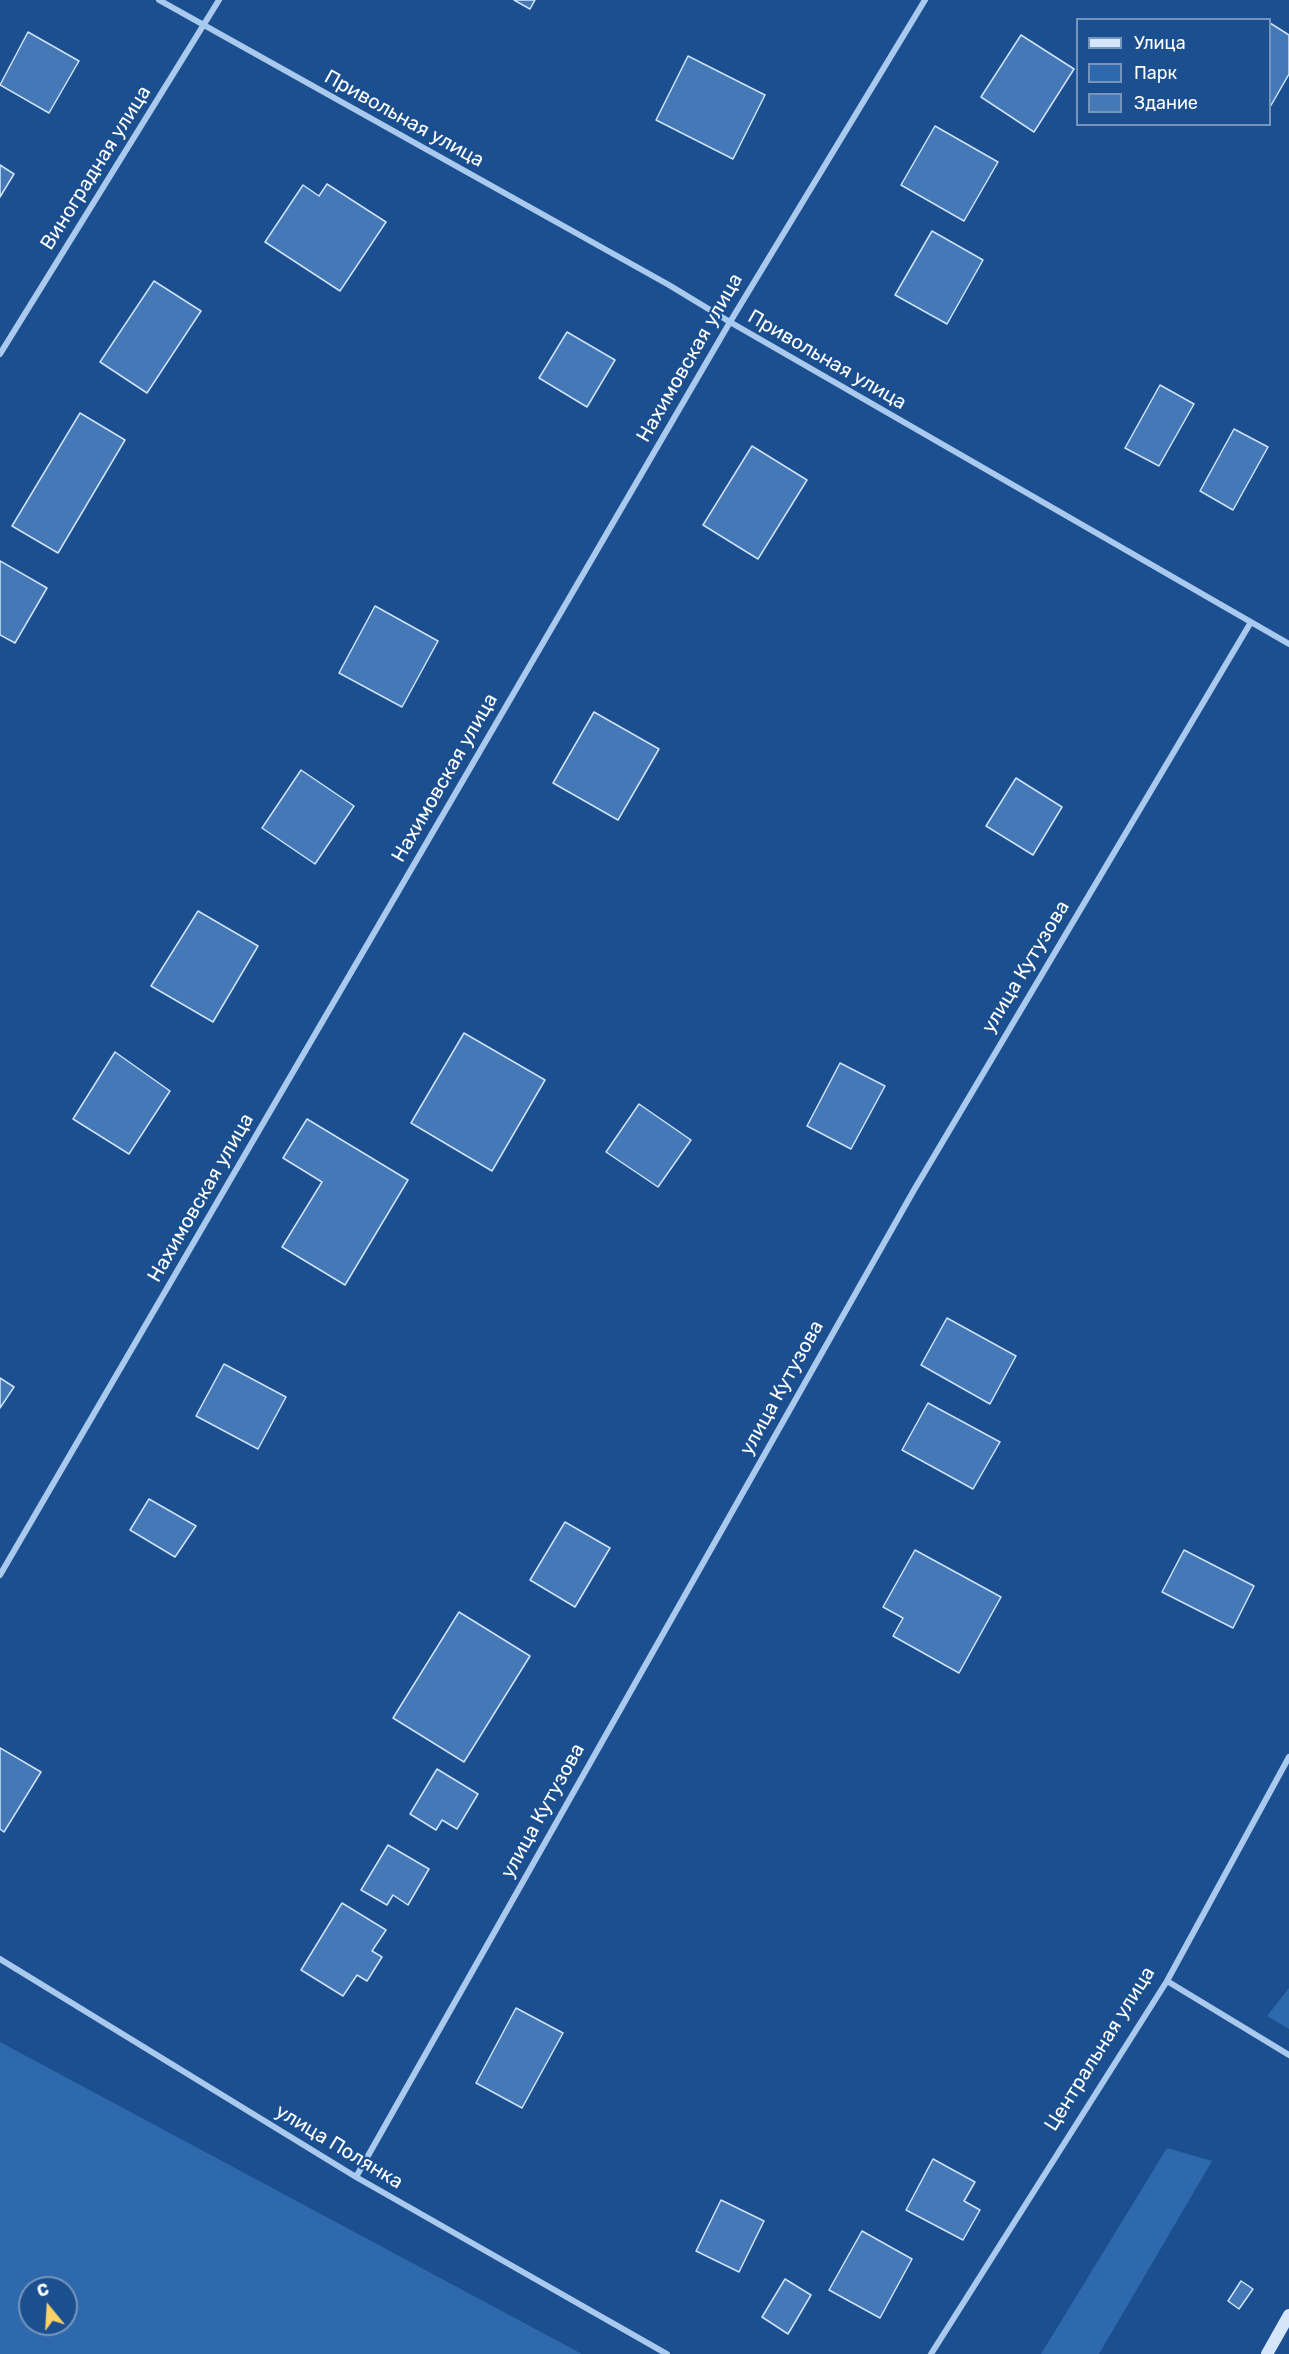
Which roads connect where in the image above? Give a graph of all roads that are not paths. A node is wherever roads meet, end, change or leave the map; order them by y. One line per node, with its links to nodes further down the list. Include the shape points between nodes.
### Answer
1 (159, 0): 4 (street, Привольная улица)
2 (219, 0): 4 (street, Виноградная улица)
3 (925, 0): 5 (street, Нахимовская улица)
4 (203, 26): 5 (street, Привольная улица); 6 (street, Виноградная улица)
5 (730, 322): 7 (street, Привольная улица); 9 (street, Нахимовская улица)
6 (0, 354)
7 (1251, 622): 8 (street, Привольная улица); 14 (street, улица Кутузова, via 914,1190)
8 (1289, 644)
9 (0, 1575)
10 (1289, 1757): 12 (street, Центральная улица)
11 (0, 1959): 14 (street, улица Полянка)
12 (1167, 1981): 13 (street); 17 (street, Центральная улица)
13 (1289, 2055)
14 (356, 2177): 16 (street, улица Полянка)
15 (1289, 2315): 18 (main road)
16 (667, 2354)
17 (931, 2354)
18 (1267, 2354)

